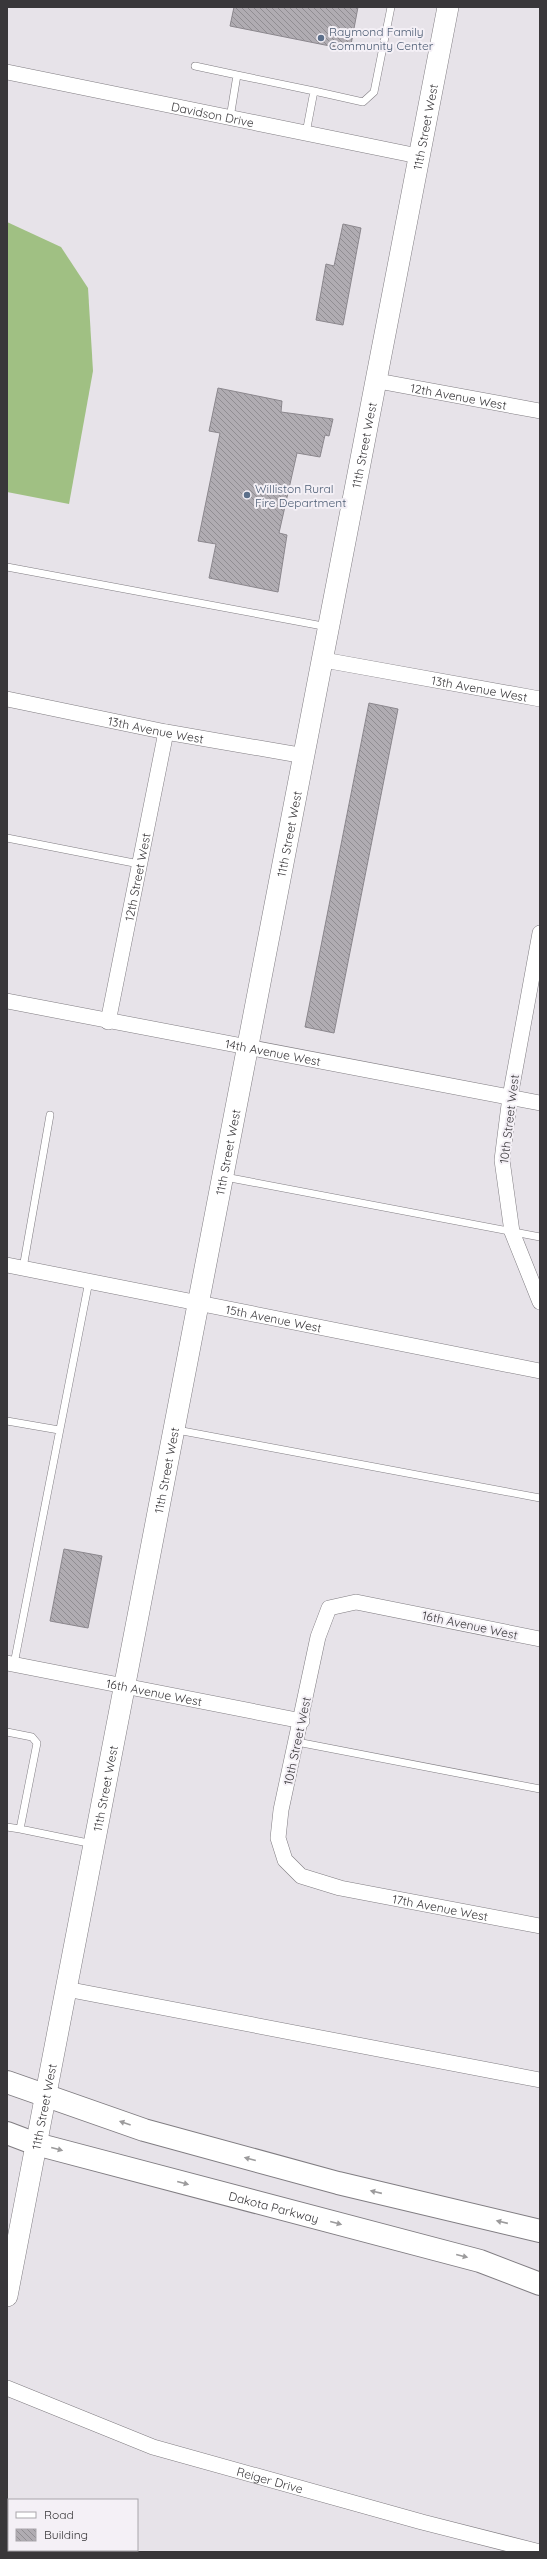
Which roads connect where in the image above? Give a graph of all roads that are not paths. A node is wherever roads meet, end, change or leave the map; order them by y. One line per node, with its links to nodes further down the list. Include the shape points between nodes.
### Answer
1 (391, 7): 6 (lane, via 374,92 362,102)
2 (448, 7): 9 (main road, 11th Street West)
3 (195, 66): 5 (lane)
4 (7, 72): 7 (street, Davidson Drive)
5 (237, 75): 6 (lane); 7 (lane)
6 (314, 91): 8 (lane)
7 (230, 118): 8 (street, Davidson Drive)
8 (306, 133): 9 (street, Davidson Drive)
9 (418, 156): 10 (main road, 11th Street West)
10 (378, 381): 11 (street, 12th Avenue West); 13 (main road, 11th Street West)
11 (540, 412)
12 (7, 567): 13 (lane)
13 (330, 627): 14 (main road, 11th Street West)
14 (324, 660): 16 (street, 13th Avenue West); 18 (main road, 11th Street West)
15 (7, 699): 17 (street, 13th Avenue West)
16 (540, 699)
17 (166, 732): 18 (street, 13th Avenue West); 20 (street, 12th Street West)
18 (305, 756): 24 (main road, 11th Street West)
19 (7, 838): 20 (lane)
20 (139, 864): 23 (street, 12th Street West)
21 (540, 933): 25 (street, 10th Street West)
22 (7, 1001): 23 (street, 14th Avenue West)
23 (108, 1022): 24 (street, 14th Avenue West)
24 (247, 1048): 25 (street, 14th Avenue West); 28 (main road, 11th Street West)
25 (510, 1097): 26 (street, 14th Avenue West); 29 (street, 10th Street West, via 502,1160)
26 (540, 1103)
27 (50, 1115): 32 (lane)
28 (222, 1176): 29 (lane); 35 (main road, 11th Street West)
29 (512, 1232): 30 (lane); 34 (street, 10th Street West)
30 (540, 1237)
31 (7, 1265): 32 (street, 15th Avenue West)
32 (23, 1268): 33 (street, 15th Avenue West)
33 (89, 1281): 35 (street, 15th Avenue West); 39 (lane)
34 (540, 1302)
35 (198, 1303): 36 (street, 15th Avenue West); 38 (main road, 11th Street West)
36 (540, 1371)
37 (7, 1420): 39 (lane)
38 (174, 1429): 40 (lane); 44 (main road, 11th Street West)
39 (59, 1430): 43 (lane)
40 (540, 1498)
41 (377, 1606): 42 (street, 16th Avenue West); 45 (street, 10th Street West, via 356,1602 330,1608 318,1637)
42 (540, 1639)
43 (11, 1664): 44 (street, 16th Avenue West)
44 (124, 1687): 45 (street, 16th Avenue West); 51 (main road, 11th Street West)
45 (302, 1721): 47 (street, 10th Street West)
46 (7, 1732): 50 (lane, via 32,1736 37,1743)
47 (297, 1742): 48 (lane); 52 (street, 10th Street West, via 281,1810 278,1838 285,1860 301,1876)
48 (540, 1789)
49 (7, 1827): 50 (lane)
50 (20, 1830): 51 (lane)
51 (94, 1844): 54 (main road, 11th Street West)
52 (340, 1888): 53 (street, 17th Avenue West)
53 (540, 1926)
54 (66, 1988): 55 (street); 57 (main road, 11th Street West)
55 (540, 2080)
56 (7, 2082): 57 (highway)
57 (46, 2096): 59 (main road, 11th Street West); 60 (highway, one-way to 57, via 330,2181 144,2130)
58 (7, 2133): 59 (highway, Dakota Parkway)
59 (36, 2144): 61 (highway, Dakota Parkway, one-way to 61, via 480,2261); 62 (main road, 11th Street West)
60 (540, 2231)
61 (540, 2284)
62 (7, 2296)
63 (7, 2388): 64 (street, Reiger Drive, via 153,2447)
64 (540, 2552)

